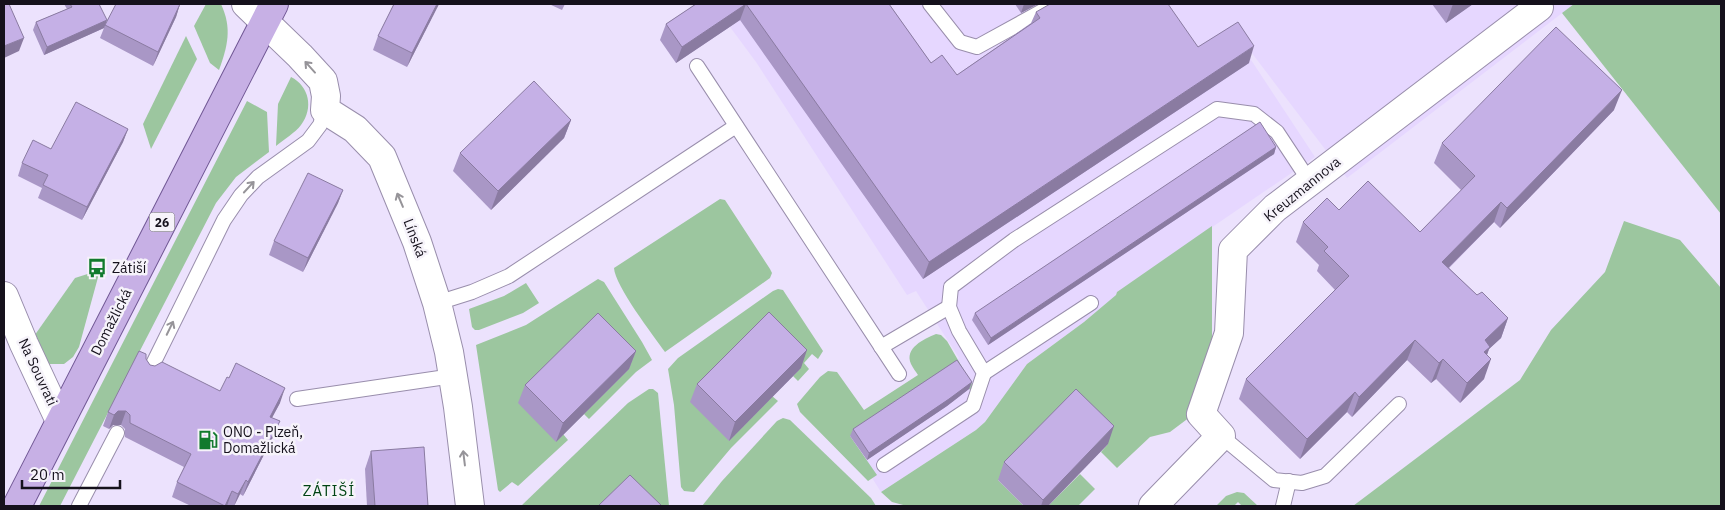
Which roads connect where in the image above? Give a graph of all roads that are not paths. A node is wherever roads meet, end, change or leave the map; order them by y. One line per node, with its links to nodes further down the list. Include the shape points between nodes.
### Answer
1 (930, 4): 2 (lane, via 960,42 977,47)
2 (1056, 4)
3 (1539, 7): 8 (street, Kreuzmannova)
4 (261, 10): 6 (street, one-way to 4, via 323,81); 20 (main road, Domažlická / 26)
5 (696, 66): 7 (lane)
6 (325, 110): 10 (street, Línská, one-way to 6, via 417,242 382,157 354,129); 14 (lane, one-way to 6, via 224,220 258,177 308,141 320,125)
7 (736, 126): 10 (lane, via 509,276); 13 (lane)
8 (1310, 182): 12 (lane, via 1277,132 1254,114 1217,109 1014,240 951,287); 22 (street, Kreuzmannova, via 1275,208 1233,250 1229,333 1201,414)
9 (4, 296): 20 (street, Na Souvrati)
10 (437, 303): 17 (street, Línská)
11 (1091, 303): 15 (lane)
12 (949, 307): 13 (lane); 15 (lane)
13 (881, 347): 16 (lane)
14 (149, 372)
15 (984, 373): 23 (lane, via 973,406)
16 (900, 374)
17 (453, 376): 18 (lane); 27 (street, Línská, one-way to 17)
18 (296, 399)
19 (1400, 404): 24 (lane, via 1325,476 1302,483)
20 (60, 421): 25 (main road, Domažlická / 26)
21 (117, 433): 26 (lane)
22 (1221, 436): 24 (lane, via 1274,480); 28 (street)
23 (884, 465)
24 (1289, 481): 29 (lane)
25 (17, 506)
26 (79, 506)
27 (470, 506)
28 (1153, 506)
29 (1283, 506)

